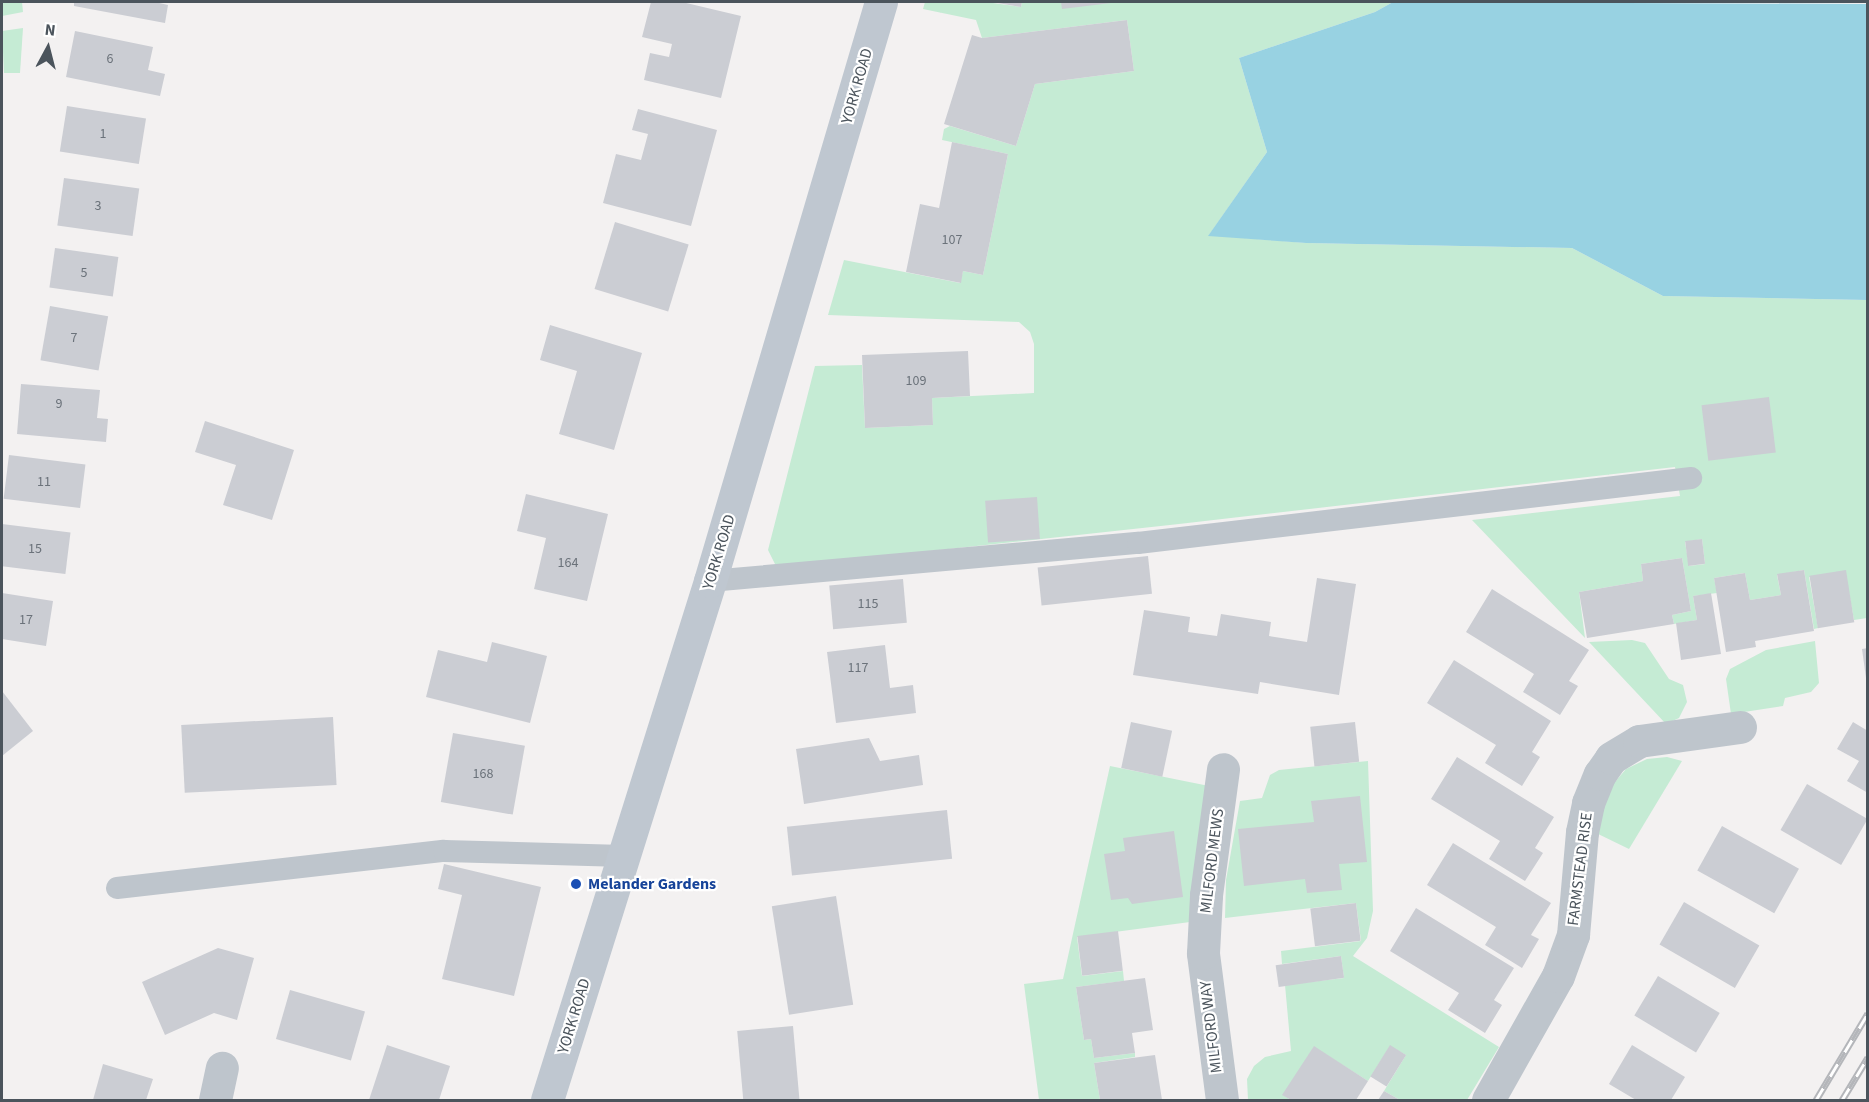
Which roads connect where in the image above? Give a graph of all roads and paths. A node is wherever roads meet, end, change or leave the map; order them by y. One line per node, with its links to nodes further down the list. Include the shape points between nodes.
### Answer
1 (881, 2): 3 (street, YORK ROAD)
2 (1691, 478): 3 (lane, via 1138,543)
3 (710, 581): 6 (street, YORK ROAD)
4 (1740, 727): 13 (street, FARMSTEAD RISE, via 1639,741 1611,758 1600,774 1582,832 1573,935 1558,976)
5 (1223, 769): 8 (street, MILFORD MEWS, via 1206,895)
6 (624, 856): 7 (lane, via 444,851); 11 (street, YORK ROAD)
7 (117, 888)
8 (1203, 953): 12 (street, MILFORD WAY)
9 (222, 1068): 10 (street)
10 (215, 1101)
11 (548, 1101)
12 (1222, 1101)
13 (1488, 1101)

